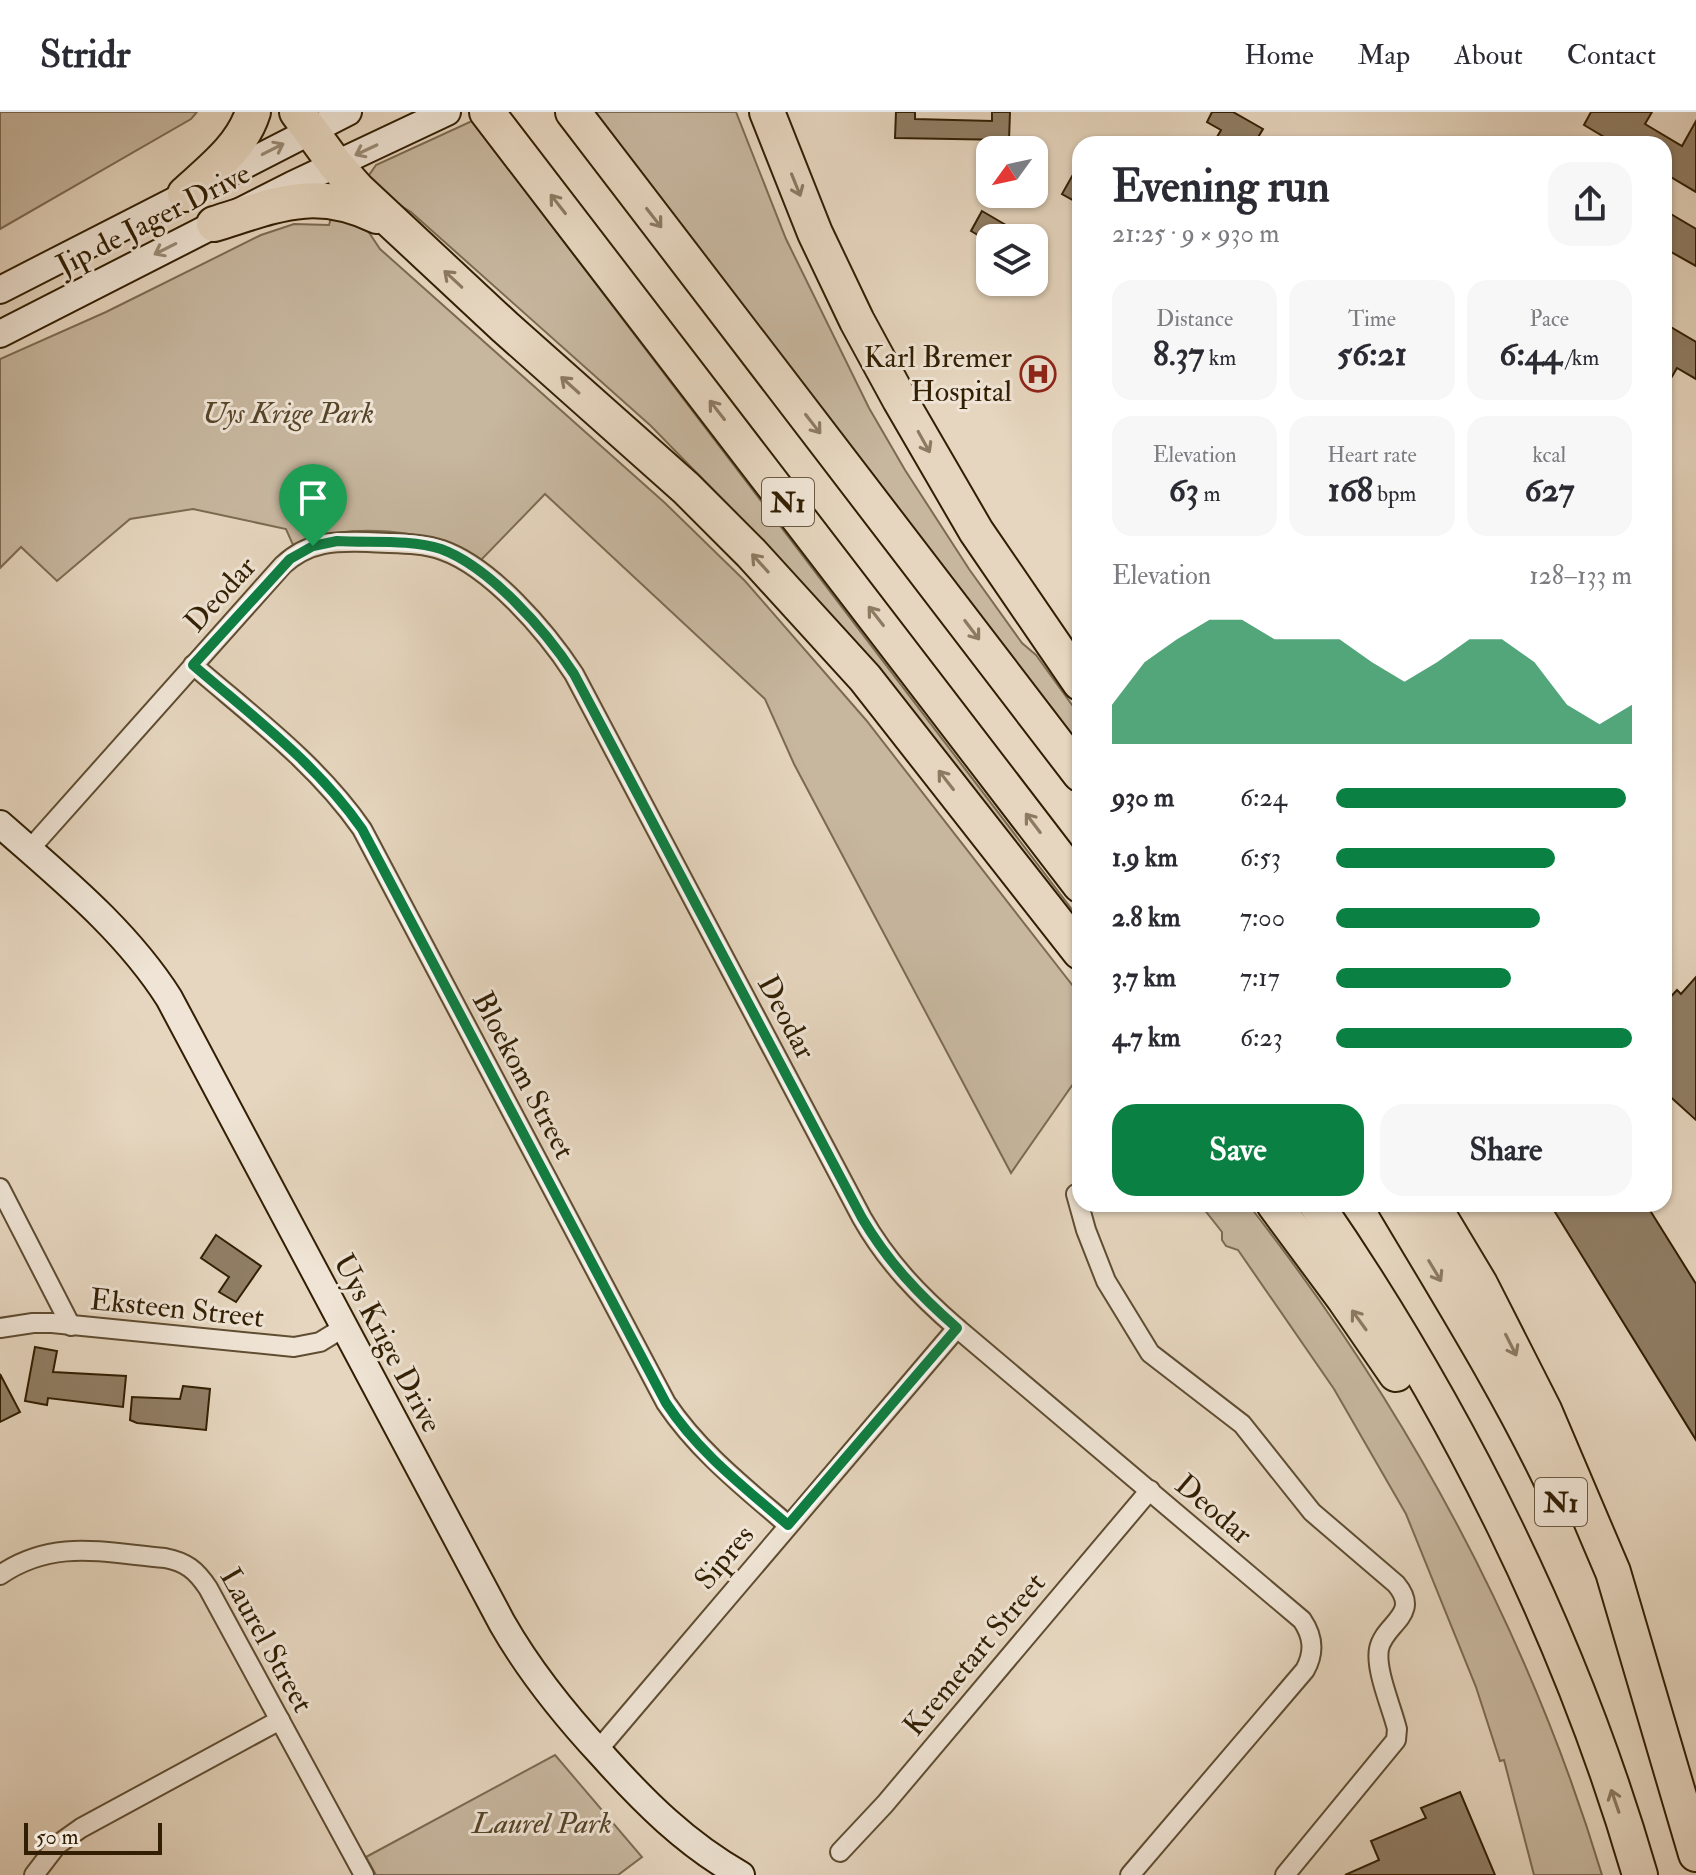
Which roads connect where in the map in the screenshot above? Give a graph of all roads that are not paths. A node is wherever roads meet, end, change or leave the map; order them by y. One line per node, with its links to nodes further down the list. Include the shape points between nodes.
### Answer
1 (253, 112): 9 (highway, via 235,146)
2 (348, 112): 7 (street, Jip de Jager Drive)
3 (447, 112): 8 (street, Jip de Jager Drive, one-way to 8)
4 (573, 112): 16 (highway, N1, one-way to 16)
5 (767, 112): 15 (highway, one-way to 15, via 815,233 900,400 976,531)
6 (491, 116): 19 (highway, N1, one-way to 6)
7 (304, 121): 8 (highway); 9 (street, Jip de Jager Drive, one-way to 7)
8 (335, 164): 10 (street, Jip de Jager Drive); 11 (highway)
9 (185, 194): 12 (street, Jip de Jager Drive)
10 (214, 224): 11 (highway, via 288,202 323,199 353,205); 13 (street, Jip de Jager Drive, one-way to 13)
11 (402, 229): 20 (highway, one-way to 11, via 865,678 751,553)
12 (0, 290)
13 (0, 334)
14 (193, 665): 18 (street, Deodar); 30 (street, Deodar, via 283,565 313,546 337,541 423,546 440,549 480,571 545,633 574,674 866,1226 904,1278); 32 (street, Bloekom Street, via 301,758 362,829 666,1403 704,1451)
15 (1072, 671)
16 (1072, 764)
17 (0, 824): 18 (street, Uys Krige Drive)
18 (29, 850): 29 (street, Uys Krige Drive, via 117,930 154,974)
19 (1072, 875)
20 (1072, 942)
21 (0, 1188): 27 (street)
22 (1081, 1212): 44 (street, via 1106,1281 1150,1353 1242,1424 1312,1512 1404,1594 1404,1613 1379,1647 1397,1729 1394,1744)
23 (1280, 1212): 34 (highway, one-way to 23, via 1381,1350)
24 (1321, 1212): 34 (highway, N1, via 1455,1434)
25 (1400, 1212): 37 (highway, N1, one-way to 37, via 1471,1332 1580,1543 1638,1682)
26 (1437, 1212): 37 (highway, one-way to 37, via 1544,1410 1602,1543)
27 (71, 1326): 28 (street, Eksteen Street, via 33,1323); 29 (street, Eksteen Street, via 294,1347 320,1342)
28 (0, 1328)
29 (343, 1328): 36 (street, Uys Krige Drive, via 515,1646 553,1701)
30 (957, 1328): 31 (street, Deodar); 32 (street, Sipres)
31 (1150, 1490): 38 (street, Kremetart Street); 43 (street, Deodar, via 1302,1620 1312,1646 1305,1670)
32 (788, 1525): 36 (street, Sipres)
33 (0, 1575): 35 (street, Laurel Street, via 59,1550 179,1561 208,1588)
34 (1548, 1623): 45 (highway, N1, one-way to 34)
35 (280, 1720): 40 (street, via 81,1828 57,1845); 41 (street, Laurel Street)
36 (598, 1750): 42 (street, Uys Krige Drive, via 665,1821)
37 (1686, 1820): 39 (highway, N1)
38 (840, 1852)
39 (1696, 1854)
40 (34, 1875)
41 (364, 1875)
42 (741, 1875)
43 (1130, 1875)
44 (1285, 1875)
45 (1640, 1875)

